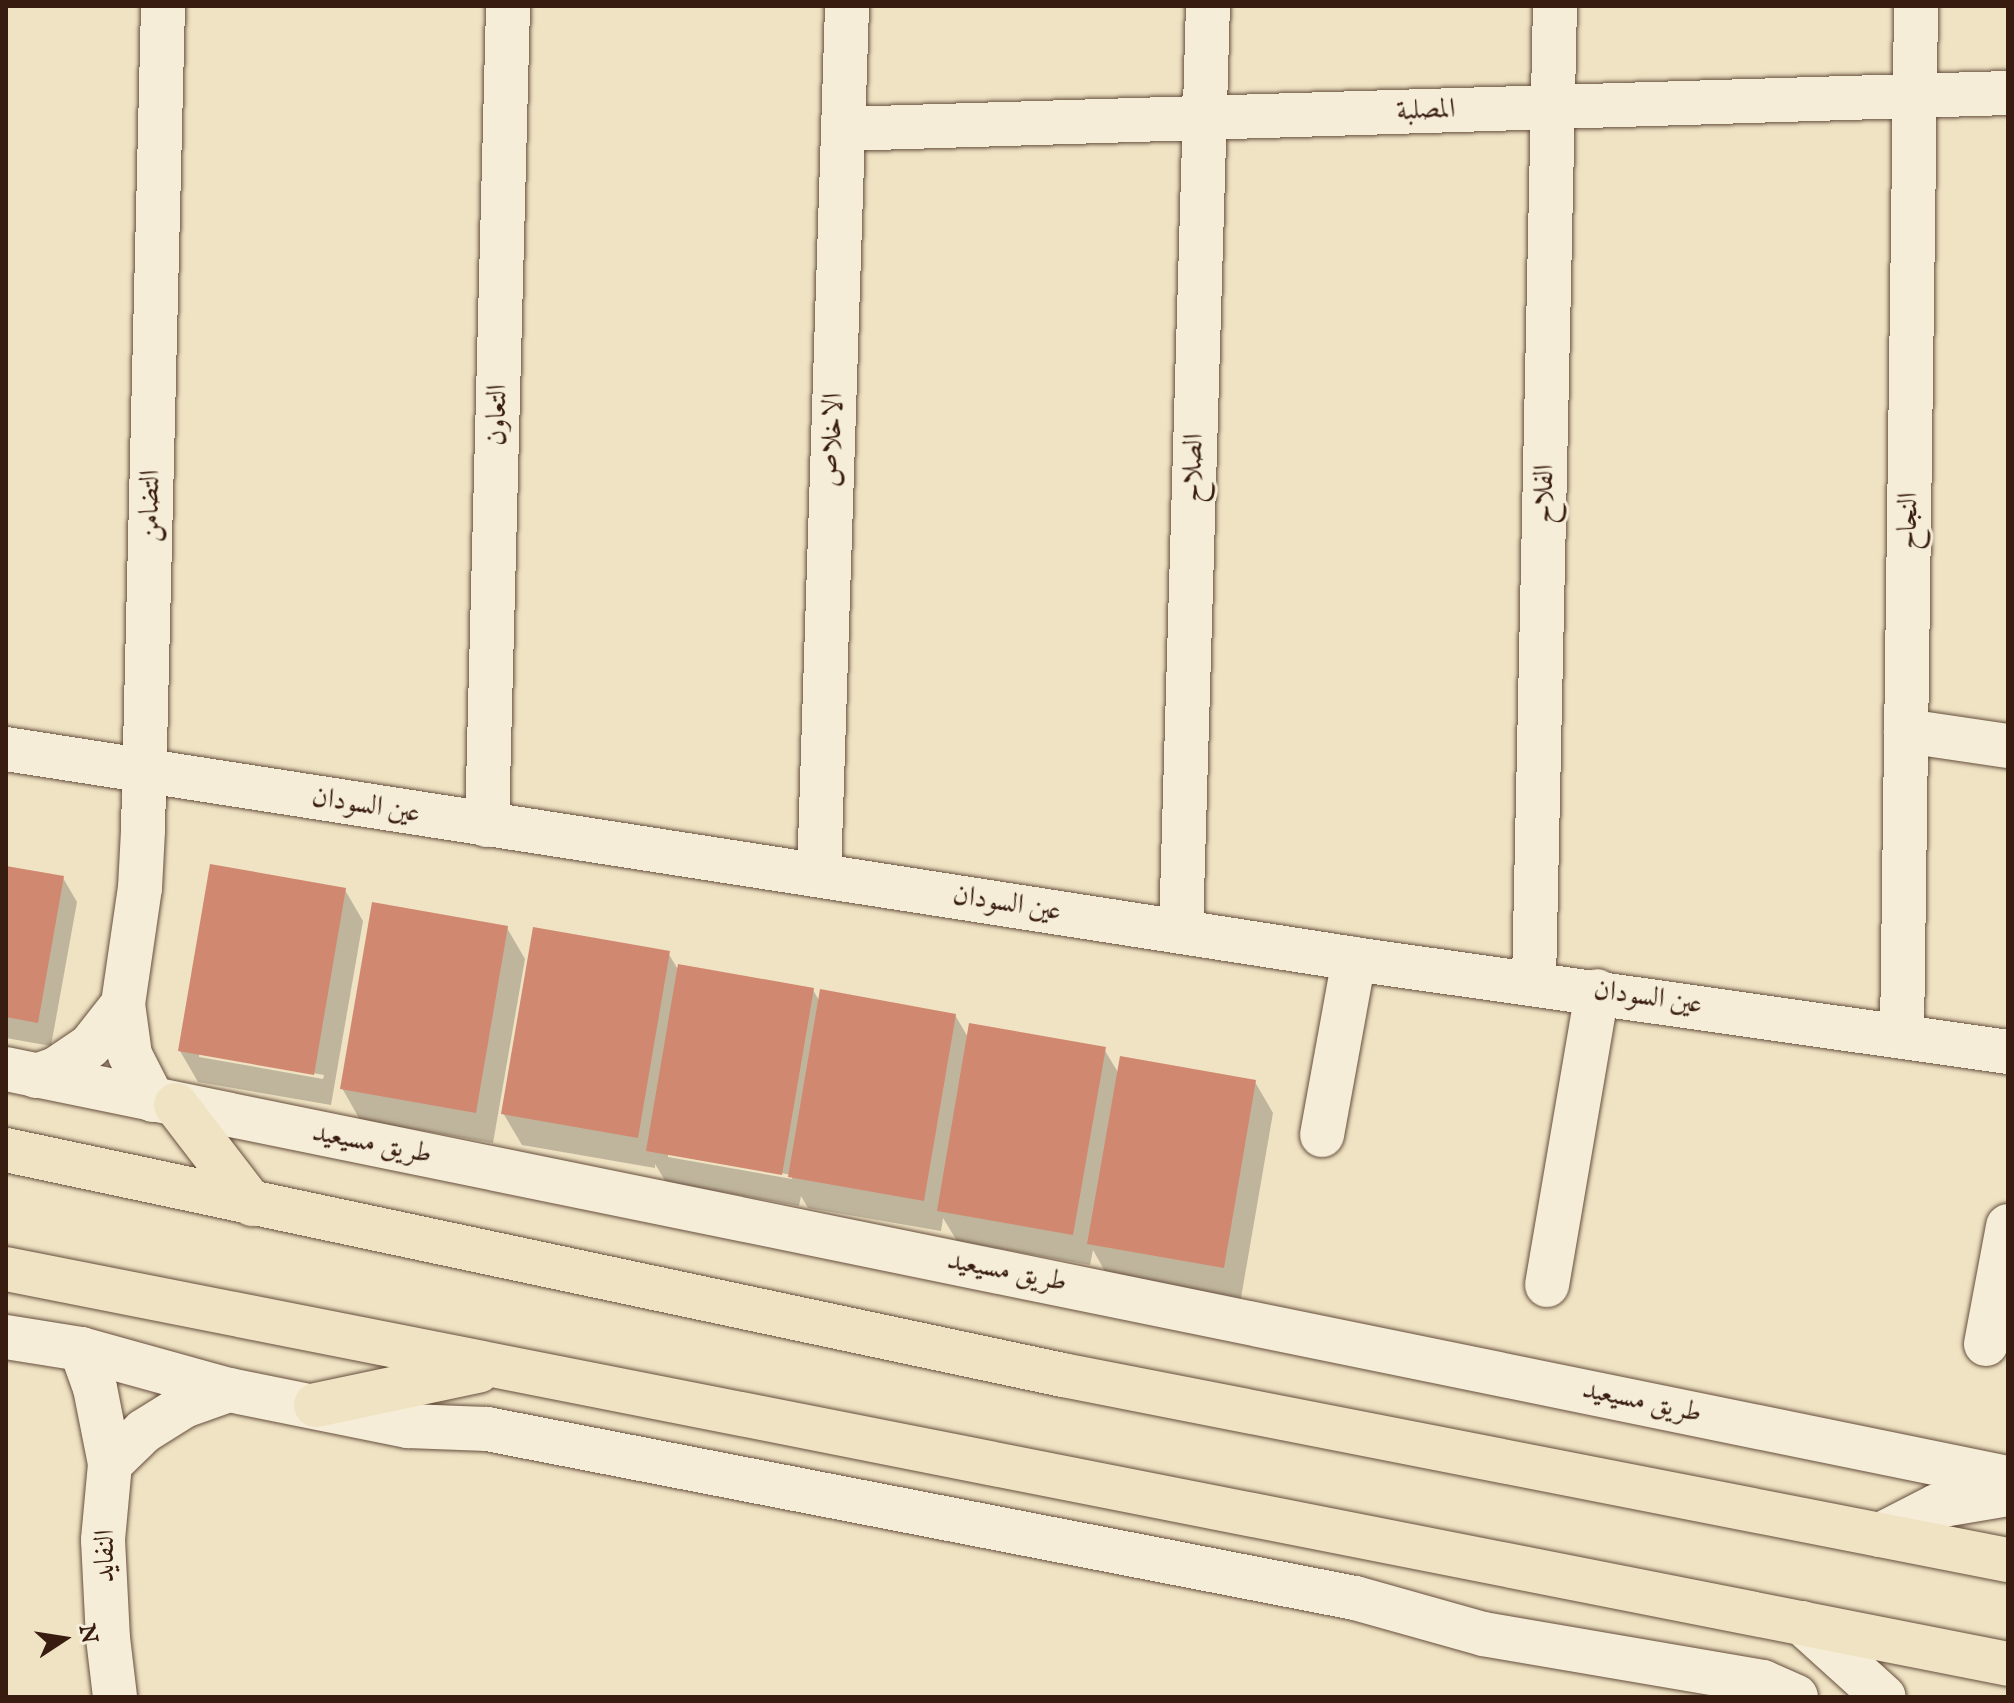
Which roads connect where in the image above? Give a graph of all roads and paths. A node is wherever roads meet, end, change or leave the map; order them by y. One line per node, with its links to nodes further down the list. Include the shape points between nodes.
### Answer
1 (163, 6): 15 (street, التضامن)
2 (508, 6): 16 (street, التعاون)
3 (847, 6): 11 (street, الاخلاص)
4 (1208, 6): 10 (street, الصلاح)
5 (1555, 6): 9 (street, الفلاح)
6 (1916, 6): 8 (street, النجاح)
7 (2008, 93): 8 (street, المصلبة)
8 (1915, 96): 9 (street, المصلبة); 12 (street, النجاح)
9 (1553, 107): 10 (street, المصلبة); 20 (street, الفلاح)
10 (1204, 118): 11 (street, المصلبة); 18 (street, الصلاح)
11 (843, 129): 17 (street, الاخلاص)
12 (1906, 731): 13 (street); 23 (street, النجاح)
13 (2008, 746)
14 (6, 749): 15 (street, عين السودان)
15 (144, 771): 16 (street, عين السودان); 22 (street, التضامن, via 140,888)
16 (487, 825): 17 (street, عين السودان)
17 (819, 875): 18 (street, عين السودان)
18 (1181, 930): 19 (street, عين السودان)
19 (1354, 959): 20 (street, عين السودان); 27 (street)
20 (1534, 982): 21 (street, عين السودان)
21 (1597, 991): 23 (street, عين السودان); 32 (street)
22 (123, 1004): 25 (street, التضامن, via 90,1046 56,1069); 26 (street, التضامن, via 130,1055)
23 (1902, 1035): 24 (street, عين السودان)
24 (2008, 1052)
25 (21, 1072): 26 (street, طريق مسيعيد)
26 (164, 1103): 29 (highway); 40 (street, طريق مسيعيد)
27 (1322, 1135)
28 (6, 1150): 29 (highway)
29 (252, 1204): 42 (highway, via 1063,1375)
30 (2008, 1226): 34 (street)
31 (6, 1269): 36 (highway)
32 (1547, 1285)
33 (6, 1337): 35 (street)
34 (1986, 1344)
35 (81, 1349): 37 (street); 39 (street, النفايد, via 95,1388)
36 (508, 1367): 38 (highway); 44 (highway)
37 (229, 1390): 38 (street); 39 (street, via 184,1406 144,1431)
38 (316, 1405): 47 (street, via 408,1426 487,1429 1002,1527 1355,1598 1483,1634 1763,1682)
39 (110, 1464): 46 (street, النفايد, via 103,1540)
40 (2008, 1478)
41 (2008, 1494): 42 (street, via 1937,1506)
42 (1880, 1535): 43 (highway)
43 (2008, 1560)
44 (1802, 1623): 45 (highway); 48 (street)
45 (2008, 1664)
46 (115, 1697)
47 (1796, 1697)
48 (1884, 1697)

